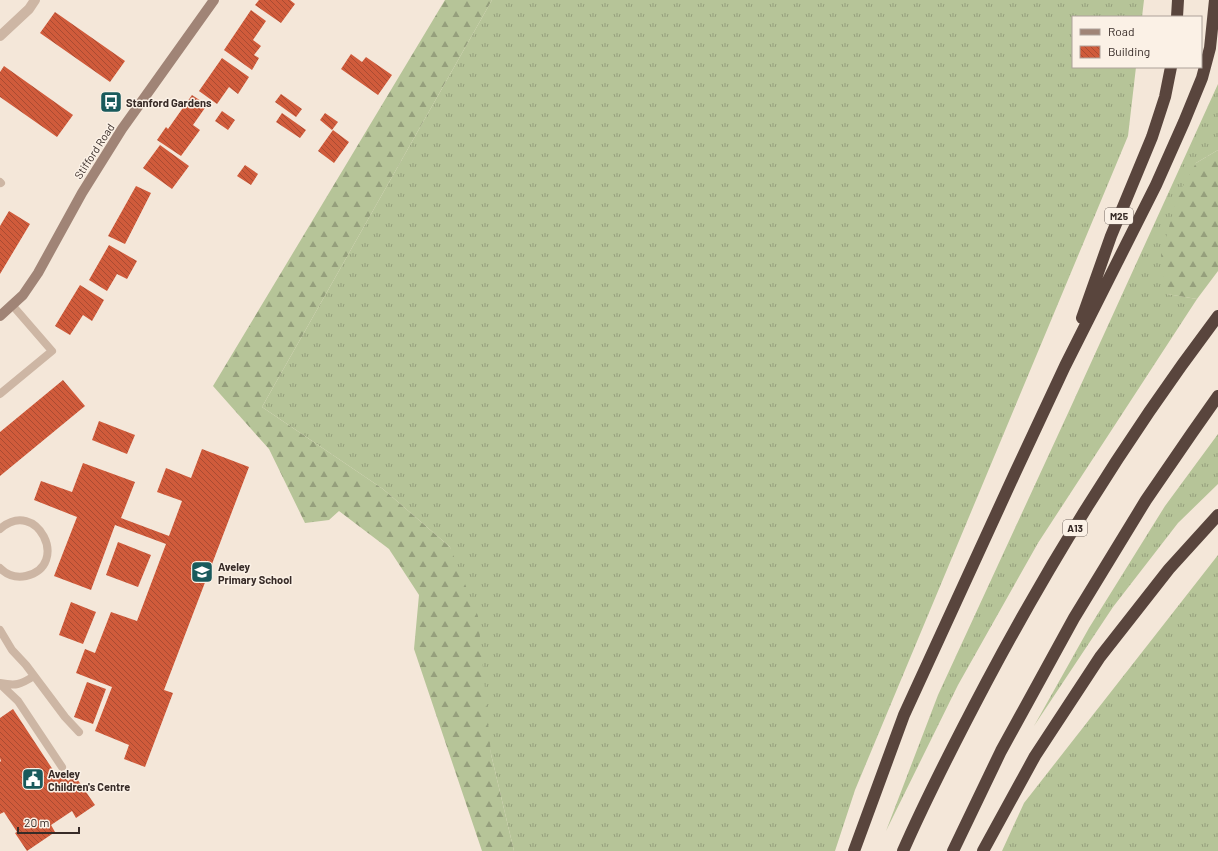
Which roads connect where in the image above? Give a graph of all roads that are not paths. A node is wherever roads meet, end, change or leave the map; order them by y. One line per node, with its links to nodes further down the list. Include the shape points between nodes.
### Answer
1 (35, 0): 6 (street, via 29,10)
2 (214, 0): 8 (street, Stifford Road, via 122,129 82,192 38,273)
3 (1178, 0): 5 (highway)
4 (1216, 0): 11 (highway, via 1210,48 1199,85 1156,185)
5 (1177, 16)
6 (0, 36)
7 (1171, 68): 11 (highway, M25, via 1165,97 1152,137 1111,236)
8 (13, 306): 9 (street, Stifford Road); 12 (lane, via 52,351)
9 (0, 316)
10 (1218, 316): 23 (highway, A13, via 1103,481 1023,614 950,752)
11 (1066, 366): 22 (highway, via 904,715)
12 (0, 394)
13 (1218, 396): 24 (highway, via 1146,500 1074,618 1001,751)
14 (1218, 515): 25 (highway, via 1169,569 1100,658 1035,756)
15 (0, 529): 16 (lane, via 12,522 29,522 37,527 47,543 44,562 30,575 11,576)
16 (1, 572)
17 (0, 630): 18 (lane, via 12,650)
18 (34, 676): 19 (lane, via 15,686); 20 (lane)
19 (0, 684): 21 (lane, via 18,701)
20 (79, 732)
21 (62, 767)
22 (854, 851)
23 (903, 851)
24 (953, 851)
25 (983, 851)

